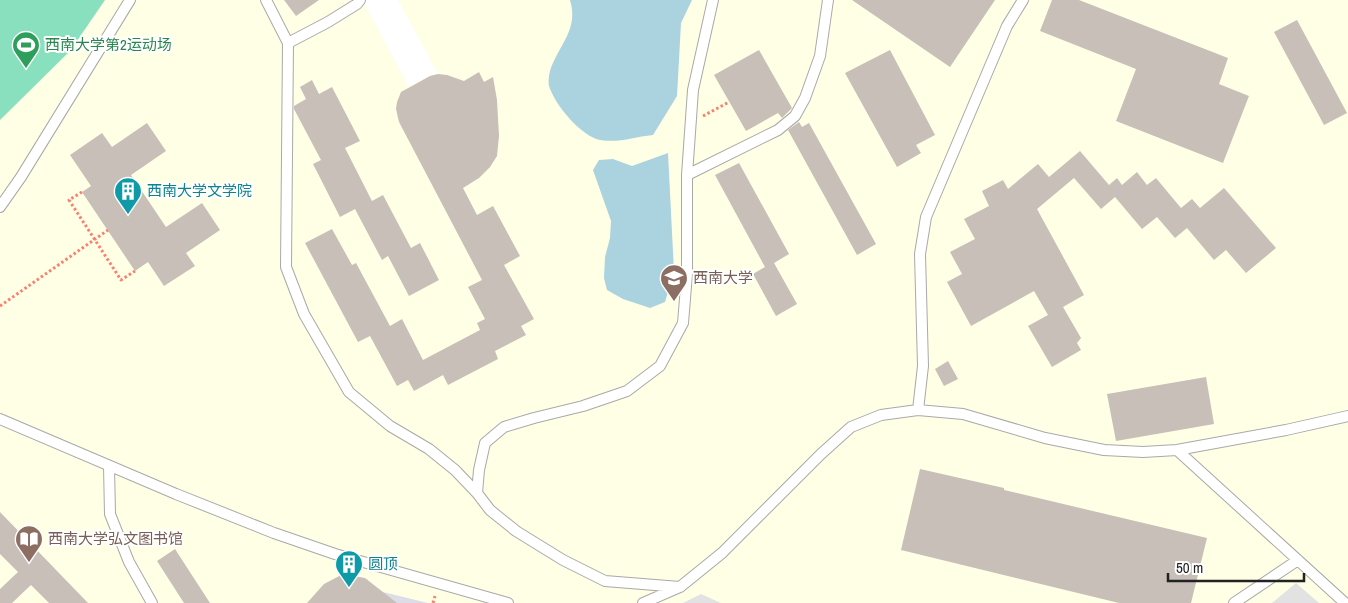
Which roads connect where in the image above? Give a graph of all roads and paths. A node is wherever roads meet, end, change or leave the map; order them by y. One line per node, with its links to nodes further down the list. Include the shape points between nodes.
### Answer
1 (130, 0): 12 (lane)
2 (266, 0): 7 (lane)
3 (360, 0): 7 (lane)
4 (714, 0): 9 (lane, via 693,90)
5 (828, 0): 10 (lane, via 820,56 795,116 778,130)
6 (1023, 0): 17 (lane, via 1007,26 926,217 920,254 922,366)
7 (288, 43): 22 (lane, via 286,267 304,314 349,392 390,426 436,454)
8 (729, 102): 9 (path)
9 (691, 123): 10 (lane)
10 (687, 175): 22 (lane, via 687,274 683,323 660,366 627,391 504,427 486,443)
11 (82, 192): 14 (path, via 68,200)
12 (0, 207)
13 (108, 230): 14 (path)
14 (94, 239): 15 (path, via 121,280); 16 (path)
15 (136, 271)
16 (0, 306)
17 (918, 410): 20 (lane, via 963,414 1045,438 1104,450); 24 (lane, via 881,415 851,427 722,553)
18 (1348, 416): 20 (lane)
19 (0, 419): 21 (lane)
20 (1177, 450): 23 (lane)
21 (109, 466): 25 (lane, via 110,514 128,562); 26 (lane, via 326,551)
22 (477, 493): 24 (lane, via 490,510 516,531 605,581)
23 (1298, 560): 28 (lane); 29 (lane)
24 (680, 587): 27 (lane)
25 (152, 603)
26 (508, 603)
27 (643, 603)
28 (1234, 603)
29 (1345, 603)

